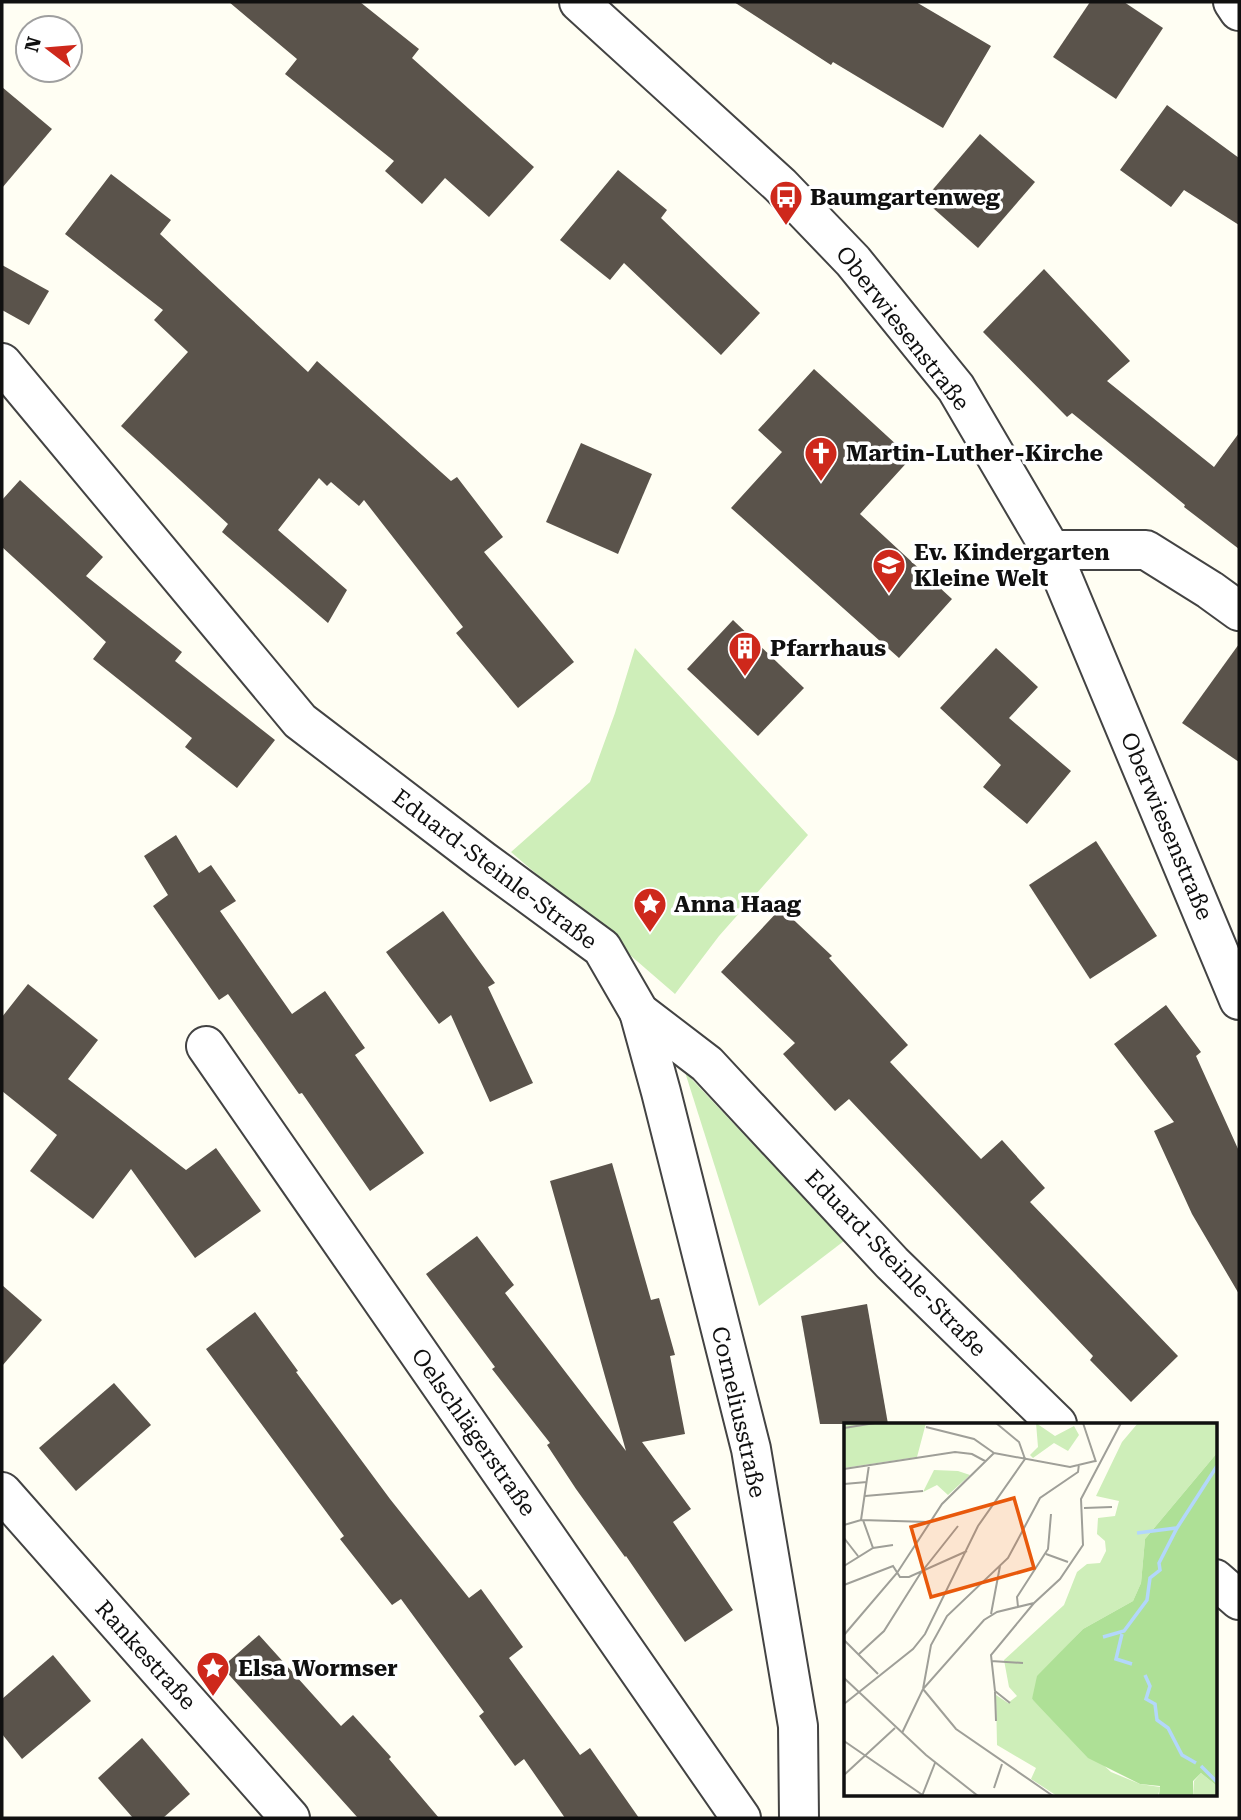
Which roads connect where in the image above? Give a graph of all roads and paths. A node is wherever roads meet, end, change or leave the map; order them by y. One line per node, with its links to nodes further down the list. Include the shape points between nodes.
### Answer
1 (579, 2): 5 (street, Oberwiesenstraße, via 780,186 853,261 956,388)
2 (1233, 2): 3 (street)
3 (1239, 11)
4 (2, 363): 8 (street, Eduard-Steinle-Straße, via 300,721 602,948)
5 (1051, 550): 6 (street, via 1146,550); 7 (street, Oberwiesenstraße)
6 (1239, 611)
7 (1239, 1000)
8 (639, 1012): 10 (street, Eduard-Steinle-Straße, via 707,1064 892,1264); 16 (street, Corneliusstraße, via 751,1449 799,1726)
9 (206, 1046): 15 (street, Oelschlägerstraße)
10 (1056, 1423)
11 (2, 1494): 14 (street, Rankestraße)
12 (1216, 1580): 13 (street)
13 (1239, 1600)
14 (290, 1818)
15 (741, 1818)
16 (799, 1818)

